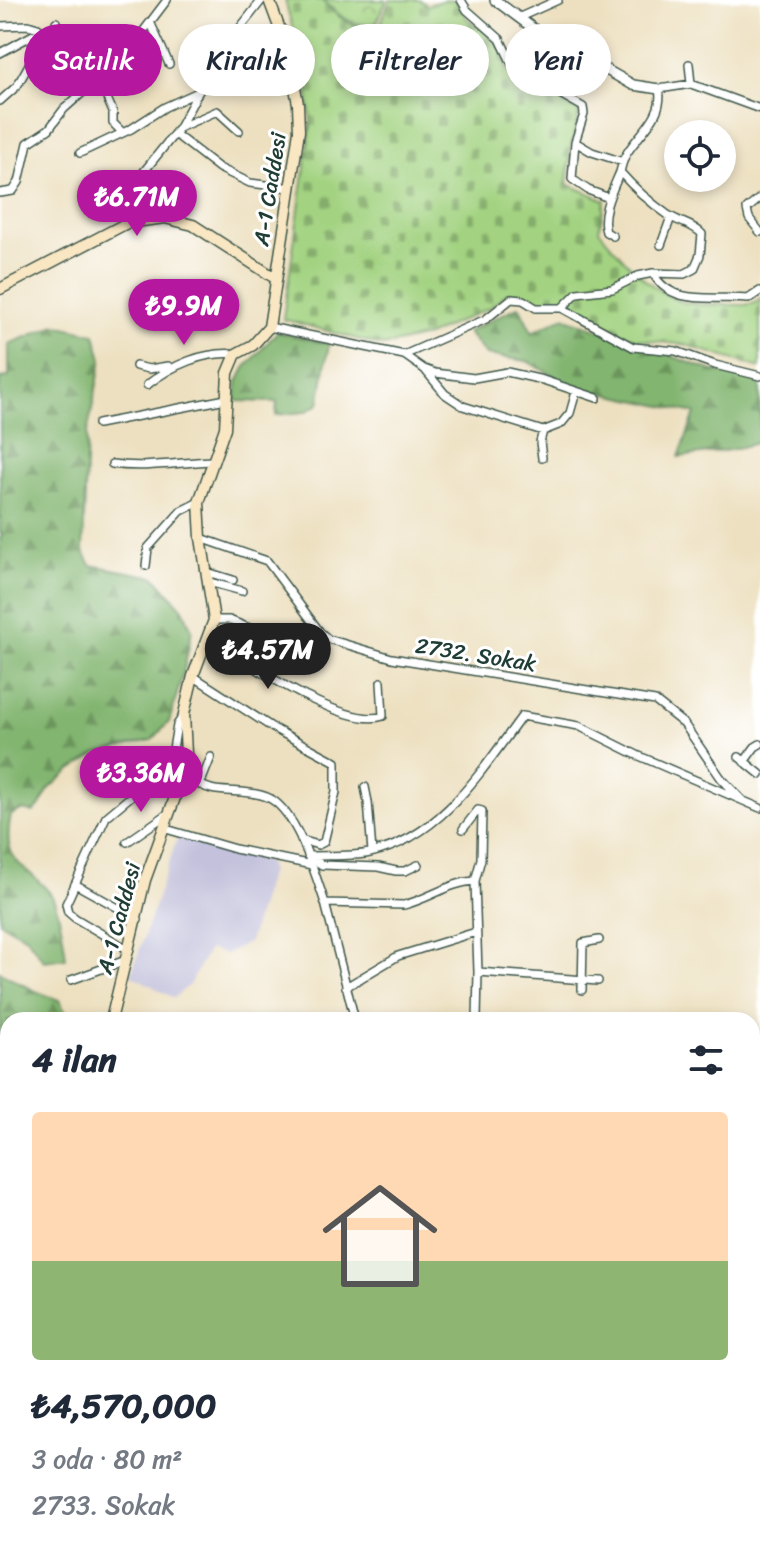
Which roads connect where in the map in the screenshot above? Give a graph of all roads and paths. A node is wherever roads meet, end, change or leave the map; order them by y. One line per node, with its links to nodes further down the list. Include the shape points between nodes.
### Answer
1 (167, 0): 8 (street)
2 (262, 0): 9 (street)
3 (269, 0): 33 (main road, A-1 Caddesi, via 288,51 298,104)
4 (461, 0): 29 (street, via 500,39 514,68 583,107)
5 (495, 0): 7 (street)
6 (558, 0): 7 (street)
7 (520, 17): 19 (street, via 554,44 614,76)
8 (151, 24)
9 (243, 24)
10 (24, 25): 11 (street)
11 (0, 26)
12 (24, 40): 14 (street)
13 (162, 48): 15 (street)
14 (0, 53)
15 (169, 64)
16 (689, 64): 18 (street)
17 (24, 74): 24 (street)
18 (691, 84): 19 (street); 25 (street)
19 (659, 89): 31 (street, via 655,114)
20 (80, 96): 34 (street, via 28,143 19,182 13,191)
21 (106, 96): 28 (street, via 113,123)
22 (188, 96): 28 (street)
23 (194, 96): 26 (street)
24 (0, 101)
25 (760, 109)
26 (177, 131): 27 (street, via 217,111); 33 (street, via 219,168 250,183); 37 (street, via 138,179)
27 (239, 131)
28 (122, 132): 30 (street)
29 (575, 142): 31 (street); 35 (street, via 572,179)
30 (80, 153)
31 (623, 162): 32 (street)
32 (620, 172): 35 (street); 38 (street)
33 (290, 188): 43 (main road, A-1 Caddesi)
34 (0, 193)
35 (609, 198): 40 (street, via 604,225)
36 (760, 198): 39 (street, via 747,209)
37 (140, 204)
38 (671, 217): 41 (street); 42 (street, via 702,234 700,255 694,269 684,274)
39 (760, 232)
40 (613, 236)
41 (661, 245)
42 (653, 273): 45 (street, via 658,283 698,299 748,299); 46 (street, via 612,289 577,293)
43 (275, 278): 44 (main road, via 193,225 152,218 127,223); 47 (main road, A-1 Caddesi)
44 (0, 289)
45 (760, 291)
46 (562, 308): 49 (street, via 536,308 511,299 486,319); 53 (street, via 633,347 676,351)
47 (269, 327): 48 (main road); 49 (street)
48 (236, 354): 51 (street); 57 (main road, A-1 Caddesi)
49 (404, 355): 52 (street)
50 (136, 366): 51 (street)
51 (175, 366): 54 (street)
52 (424, 369): 55 (street, via 474,378 507,372); 59 (street, via 463,406)
53 (760, 376)
54 (147, 385)
55 (576, 392): 56 (street); 59 (street, via 561,424)
56 (597, 398)
57 (226, 399): 58 (street); 61 (main road, A-1 Caddesi, via 225,428)
58 (98, 424)
59 (543, 431): 60 (street)
60 (542, 458)
61 (213, 461): 62 (street, via 136,468); 63 (main road, A-1 Caddesi)
62 (112, 464)
63 (199, 502): 64 (main road, A-1 Caddesi); 65 (street, via 181,511 148,548)
64 (201, 538): 66 (main road, A-1 Caddesi); 87 (street, 2732. Sokak, via 267,561 328,639 392,658 655,701 684,724)
65 (146, 566)
66 (208, 577): 67 (street); 68 (street); 69 (main road, A-1 Caddesi)
67 (233, 580)
68 (242, 591)
69 (214, 620): 70 (street); 72 (main road, A-1 Caddesi)
70 (254, 630)
71 (260, 638): 73 (street, via 255,650)
72 (208, 639): 73 (street); 74 (main road, A-1 Caddesi)
73 (230, 652): 75 (street, via 336,711 383,716)
74 (193, 676): 76 (main road, A-1 Caddesi); 92 (street, via 336,762 336,792 324,842)
75 (381, 682)
76 (184, 714): 78 (main road, A-1 Caddesi); 80 (street)
77 (760, 744): 82 (street, via 742,760)
78 (186, 754): 83 (street); 89 (main road, A-1 Caddesi)
79 (211, 757): 83 (street)
80 (168, 761): 81 (street, via 125,754); 86 (street)
81 (93, 773)
82 (760, 774)
83 (200, 785): 92 (street, via 271,799)
84 (365, 787): 94 (street)
85 (105, 788): 86 (street, via 117,783)
86 (138, 789): 99 (street, via 106,817)
87 (742, 800): 88 (street, 2732. Sokak); 94 (street, 2732. Sokak, via 579,726 522,716 464,793 421,831)
88 (760, 808)
89 (171, 812): 90 (main road, A-1 Caddesi); 93 (street)
90 (166, 829): 96 (street); 101 (main road, A-1 Caddesi, via 145,880)
91 (463, 829): 98 (street, via 481,810 481,859)
92 (300, 839): 95 (street)
93 (127, 842)
94 (372, 852): 95 (street)
95 (308, 856): 96 (street); 97 (street, via 322,865 405,871)
96 (312, 865): 100 (street)
97 (418, 865)
98 (475, 881): 100 (street, via 404,905); 102 (street)
99 (75, 884): 101 (street); 104 (street, via 68,912)
100 (325, 903): 109 (street)
101 (138, 919): 104 (main road, A-1 Caddesi)
102 (476, 932): 105 (street); 109 (street, via 398,956)
103 (599, 940): 107 (street, via 583,943)
104 (127, 955): 106 (street); 111 (main road, A-1 Caddesi)
105 (478, 972): 107 (street); 113 (street)
106 (71, 980)
107 (583, 980): 108 (street); 110 (street)
108 (598, 981)
109 (346, 987): 112 (street)
110 (582, 990)
111 (113, 1012)
112 (353, 1012)
113 (477, 1012)

